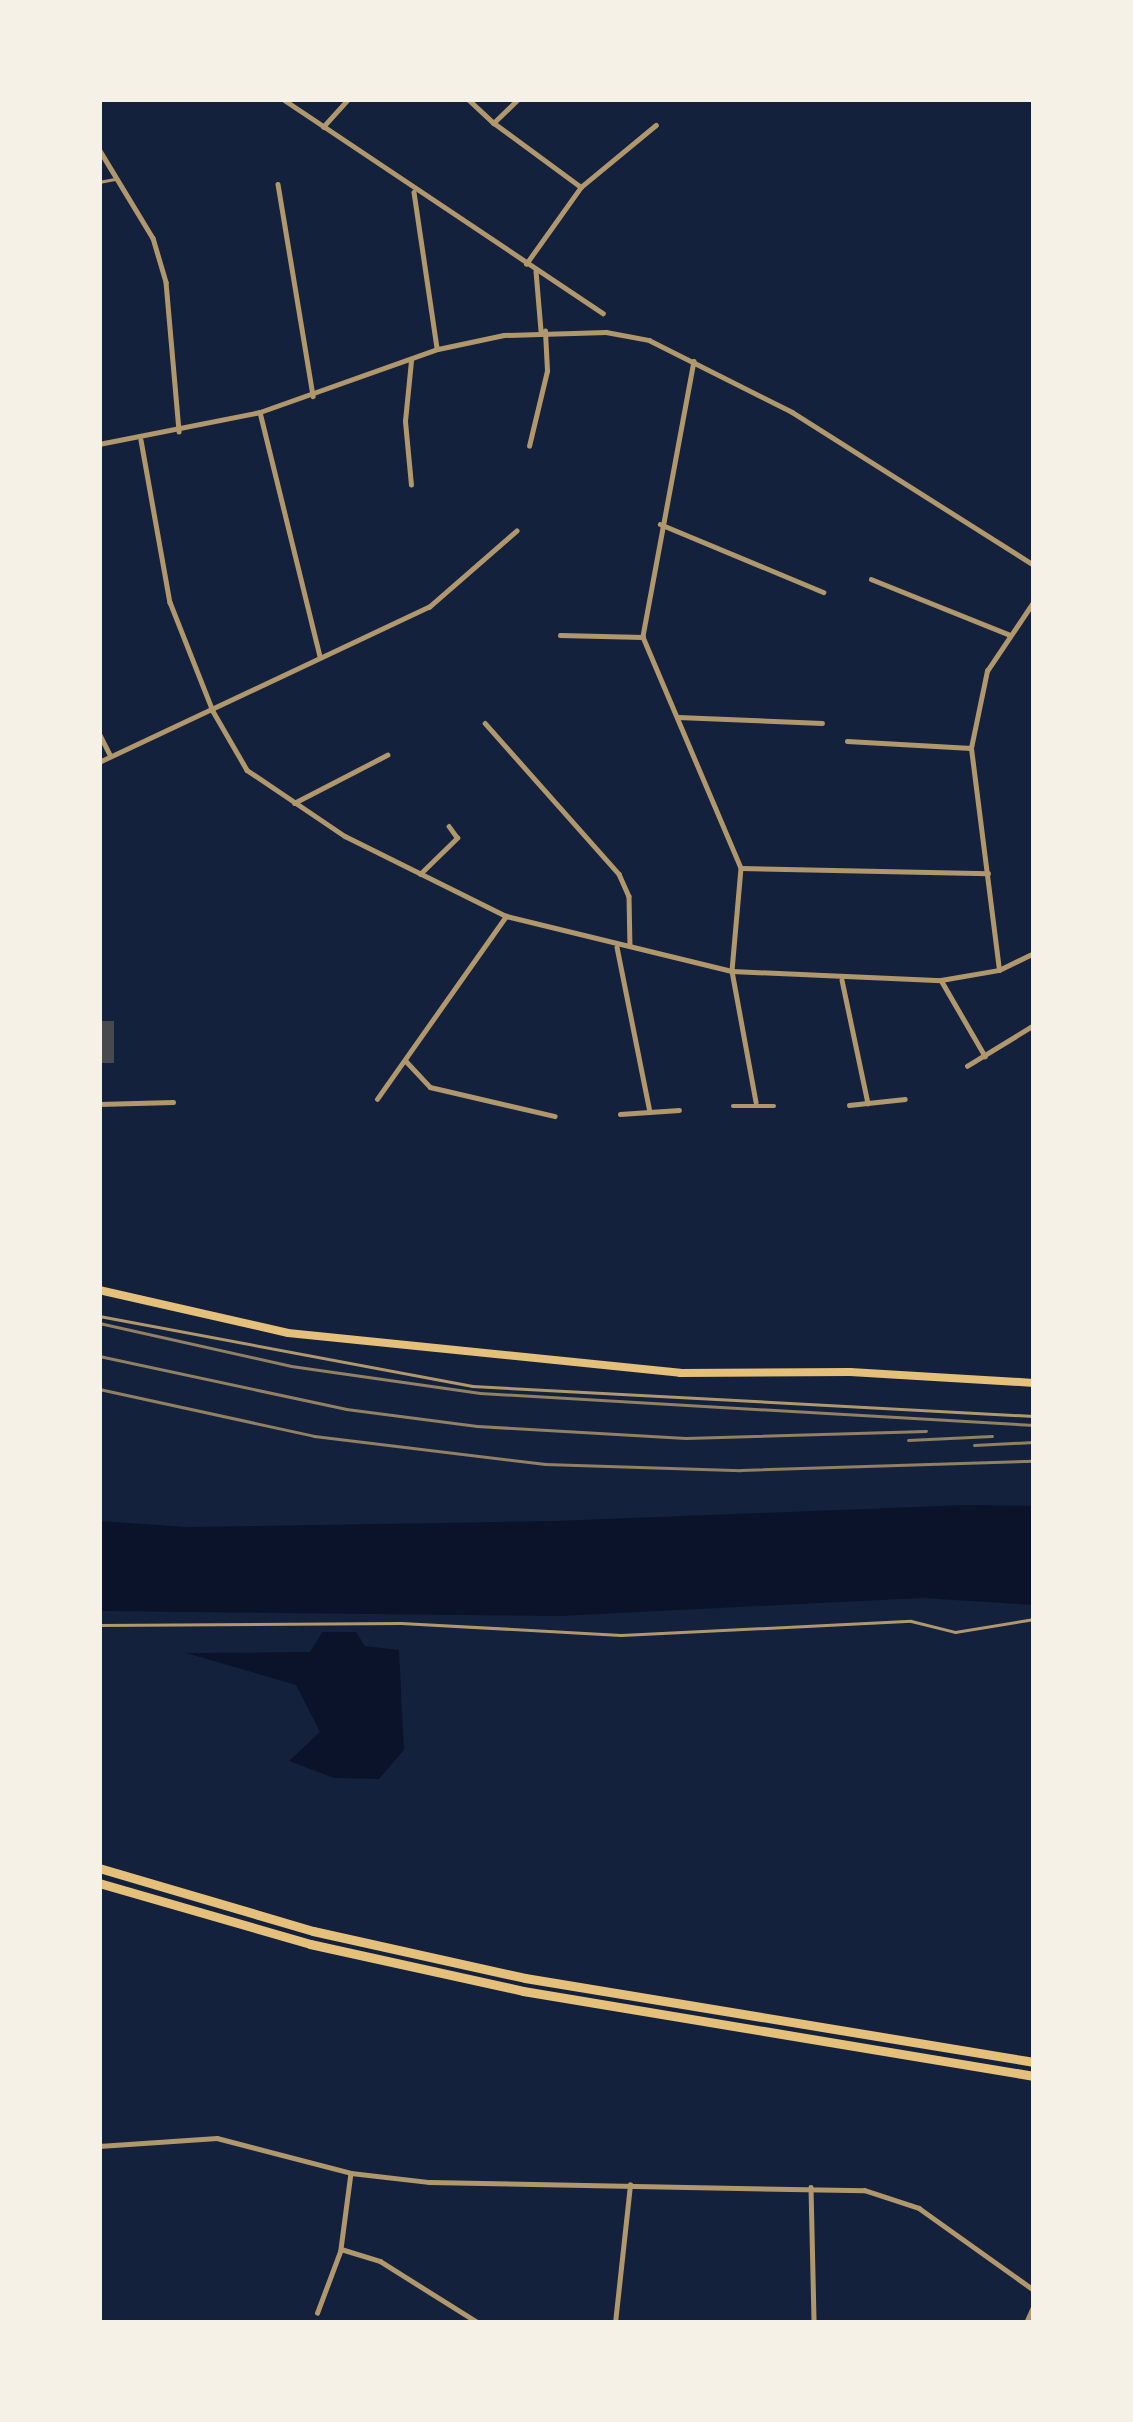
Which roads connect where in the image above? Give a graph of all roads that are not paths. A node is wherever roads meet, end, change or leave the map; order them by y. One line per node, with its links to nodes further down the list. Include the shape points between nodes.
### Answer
1 (283, 99): 7 (street)
2 (348, 99): 7 (street)
3 (468, 99): 5 (street)
4 (518, 99): 5 (street)
5 (494, 122): 12 (street)
6 (656, 125): 12 (street)
7 (323, 128): 13 (street)
8 (99, 149): 9 (street)
9 (119, 179): 10 (lane); 23 (street, via 153,238 166,282)
10 (99, 182)
11 (278, 184): 21 (street)
12 (581, 187): 14 (street)
13 (414, 192): 14 (street); 18 (street)
14 (526, 264): 15 (street)
15 (536, 271): 16 (street); 17 (street)
16 (603, 313)
17 (543, 331): 18 (street); 20 (street, via 649,340); 26 (street, via 547,371)
18 (438, 349): 19 (street)
19 (411, 361): 21 (street); 27 (street)
20 (694, 361): 28 (street); 30 (street, via 791,412)
21 (314, 396): 22 (street)
22 (260, 412): 23 (street); 37 (street)
23 (179, 431): 24 (street)
24 (141, 440): 25 (street); 38 (street, via 170,602)
25 (99, 444)
26 (529, 446)
27 (411, 485)
28 (660, 524): 32 (street); 36 (street)
29 (516, 531): 37 (street, via 429,607)
30 (1034, 565)
31 (871, 579): 35 (street)
32 (823, 592)
33 (1034, 601): 35 (street)
34 (560, 634): 36 (street)
35 (1010, 634): 44 (street, via 987,671)
36 (643, 638): 39 (street)
37 (320, 659): 38 (street)
38 (213, 711): 45 (street); 48 (street, via 247,770)
39 (678, 717): 41 (street); 50 (street)
40 (485, 723): 55 (street, via 619,874 629,896)
41 (822, 723)
42 (99, 733): 45 (street)
43 (848, 741): 44 (street)
44 (971, 748): 51 (street)
45 (110, 755): 47 (street)
46 (387, 755): 48 (street)
47 (99, 762)
48 (294, 802): 52 (street)
49 (449, 827): 52 (street, via 457,838)
50 (741, 868): 51 (street); 58 (street)
51 (990, 873): 57 (street)
52 (418, 876): 53 (street)
53 (506, 916): 54 (street); 63 (street)
54 (616, 945): 55 (street); 75 (street)
55 (630, 948): 58 (street)
56 (1034, 952): 57 (street)
57 (999, 970): 60 (street)
58 (732, 971): 59 (street); 68 (street)
59 (842, 980): 60 (street); 69 (street)
60 (941, 980): 62 (street)
61 (1034, 1025): 62 (street)
62 (985, 1057): 64 (street)
63 (406, 1060): 65 (street); 77 (street, via 430,1087)
64 (968, 1066)
65 (377, 1099)
66 (905, 1099): 69 (street)
67 (173, 1102): 70 (street)
68 (756, 1102): 71 (street); 72 (street)
69 (868, 1103): 73 (street)
70 (99, 1104)
71 (733, 1106)
72 (774, 1106)
73 (849, 1106)
74 (679, 1110): 75 (street)
75 (650, 1112): 76 (street)
76 (620, 1114)
77 (555, 1116)
78 (99, 1290): 80 (main road, via 241,1327 680,1372)
79 (99, 1316): 81 (lane, via 472,1386)
80 (1034, 1383)
81 (1034, 1417)
82 (1034, 1619): 83 (lane, via 955,1632 911,1621 621,1635 418,1624)
83 (99, 1625)
84 (99, 1868): 86 (highway, via 295,1926 506,1974)
85 (99, 1883): 87 (highway, via 310,1944 485,1983)
86 (1034, 2062)
87 (1034, 2076)
88 (99, 2146): 89 (street, via 217,2138)
89 (351, 2173): 90 (street); 92 (street)
90 (630, 2186): 91 (street); 97 (street)
91 (811, 2187): 93 (street, via 893,2195 968,2238); 98 (street)
92 (341, 2249): 95 (street); 96 (street, via 380,2261)
93 (1034, 2290)
94 (1034, 2305): 99 (street)
95 (317, 2313)
96 (479, 2323)
97 (614, 2323)
98 (814, 2323)
99 (1026, 2323)

